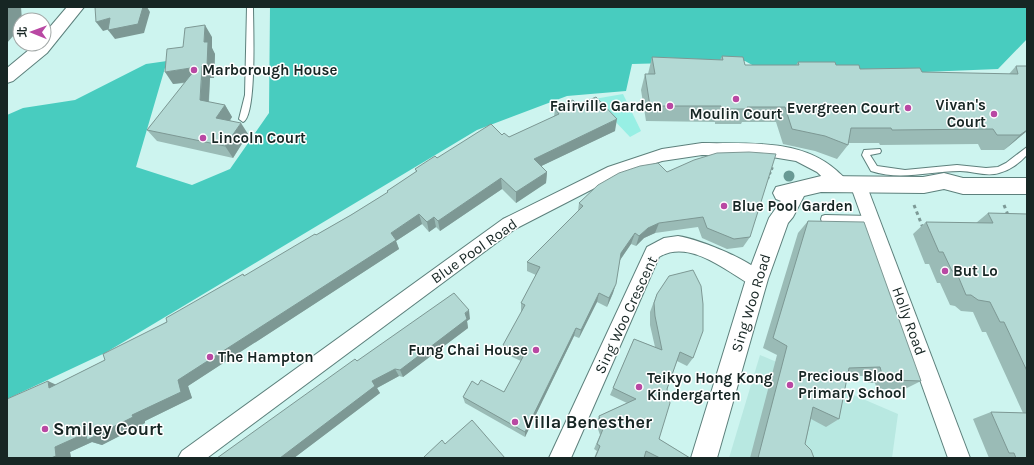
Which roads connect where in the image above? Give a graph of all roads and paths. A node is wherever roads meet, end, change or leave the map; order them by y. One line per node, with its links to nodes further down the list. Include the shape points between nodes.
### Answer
1 (250, 7): 4 (lane, via 249,95)
2 (75, 8): 3 (street, via 41,49)
3 (7, 77)
4 (243, 119)
5 (1027, 150): 11 (lane, via 1004,169)
6 (877, 151): 11 (lane, via 867,152 866,155 874,169 881,172 925,173 958,168)
7 (774, 163): 9 (path)
8 (849, 183): 11 (street, via 924,185 935,192 957,192 962,186); 15 (street, Holly Road); 17 (street, Sing Woo Road, via 820,184 796,192 786,211 779,218); 18 (street, Blue Pool Road, via 799,156 766,150 702,149 668,154 614,171 509,224)
9 (766, 186)
10 (1027, 186): 11 (street)
11 (998, 187): 14 (path)
12 (913, 204): 16 (path)
13 (825, 219): 15 (lane)
14 (1010, 219)
15 (872, 220): 21 (street, Holly Road)
16 (924, 228)
17 (757, 279): 19 (street, Sing Woo Crescent, via 701,248 680,243 665,245 653,252); 20 (street, Sing Woo Road)
18 (189, 458)
19 (560, 458)
20 (704, 458)
21 (959, 458)

